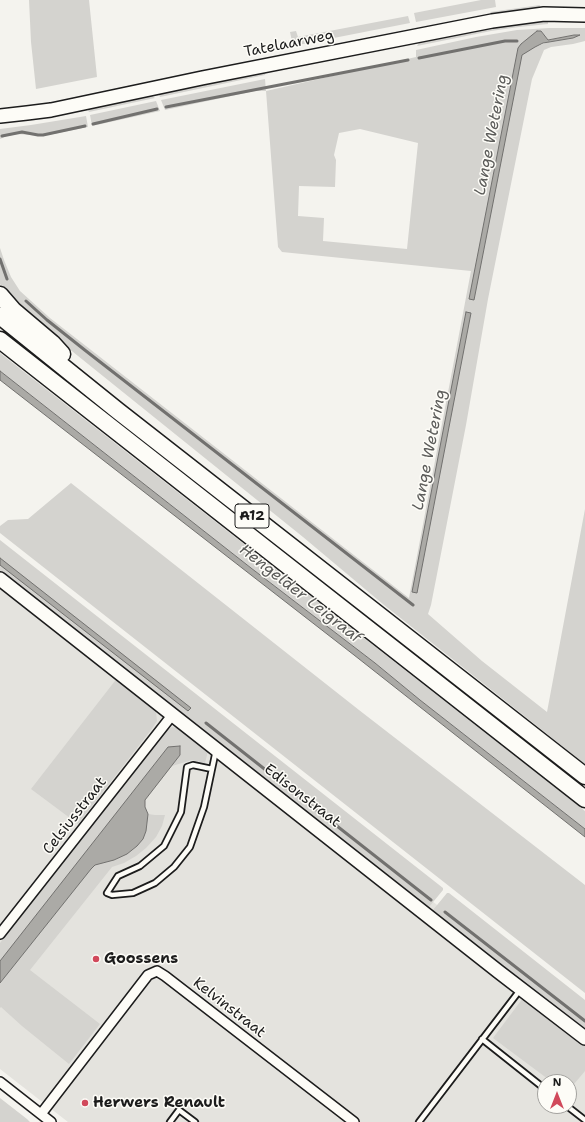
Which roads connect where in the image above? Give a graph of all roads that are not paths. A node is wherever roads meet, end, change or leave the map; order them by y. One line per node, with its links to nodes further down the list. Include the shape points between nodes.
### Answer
1 (585, 15): 2 (street, Tatelaarweg, via 544,14 492,21 58,108)
2 (0, 116)
3 (0, 295): 6 (highway, A12, via 52,343)
4 (0, 316): 6 (highway, A12)
5 (0, 340): 12 (highway, A12)
6 (118, 411): 11 (highway, A12)
7 (0, 579): 8 (street, Edisonstraat)
8 (173, 714): 9 (street, Edisonstraat); 13 (street, Celsiusstraat)
9 (216, 748): 10 (lane); 14 (street, Edisonstraat)
10 (212, 769): 10 (lane, via 204,808 190,847 174,867 155,882 133,893 107,893 118,876 140,866 164,846 182,812 187,767 193,765)
11 (585, 776)
12 (585, 799)
13 (0, 934)
14 (521, 989): 15 (street, Edisonstraat); 16 (lane)
15 (585, 1038)
16 (482, 1039): 18 (lane); 26 (lane)
17 (0, 1082): 19 (street)
18 (537, 1083)
19 (41, 1114): 22 (street); 25 (street, Kelvinstraat, via 148,975 157,971)
20 (577, 1114): 21 (lane)
21 (585, 1120)
22 (52, 1122)
23 (170, 1122): 24 (lane, via 179,1110)
24 (195, 1122)
25 (354, 1122)
26 (419, 1122)

